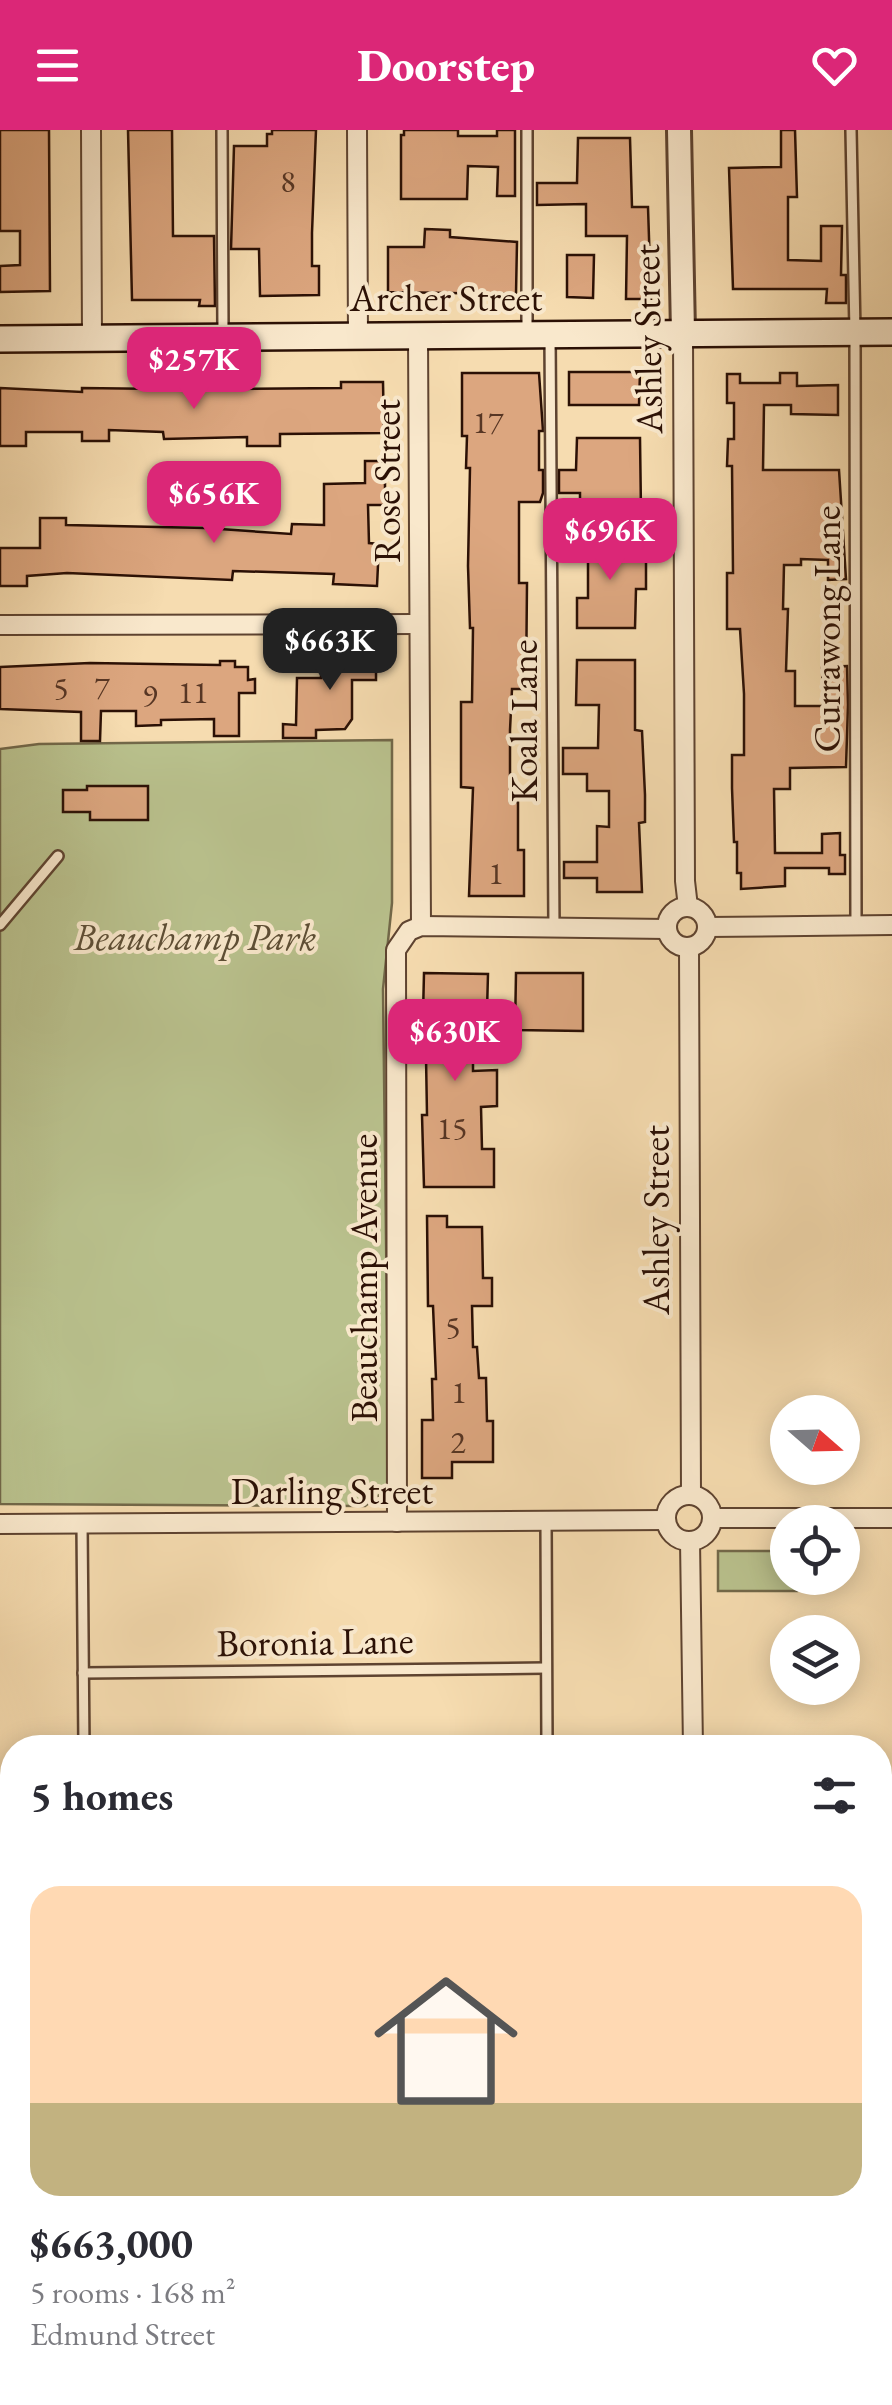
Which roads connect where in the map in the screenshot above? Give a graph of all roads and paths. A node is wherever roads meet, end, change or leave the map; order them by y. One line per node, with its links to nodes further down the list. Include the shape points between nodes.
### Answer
1 (91, 130): 14 (street)
2 (222, 130): 13 (lane)
3 (357, 130): 12 (street)
4 (527, 130): 10 (lane, Koala Lane)
5 (679, 130): 9 (street, Ashley Street)
6 (851, 130): 7 (lane, Currawong Lane)
7 (855, 332): 8 (main road, Archer Street); 9 (main road, Archer Street); 21 (lane, Currawong Lane)
8 (892, 332)
9 (683, 333): 10 (main road, Archer Street); 19 (street, Ashley Street)
10 (538, 334): 11 (main road, Archer Street); 25 (lane, Koala Lane)
11 (418, 335): 12 (main road, Archer Street); 17 (street, Rose Street)
12 (358, 336): 13 (main road, Archer Street)
13 (224, 337): 14 (main road, Archer Street)
14 (92, 338): 15 (main road, Archer Street)
15 (0, 339)
16 (0, 624): 17 (street)
17 (419, 624): 23 (street, Rose Street)
18 (58, 856): 20 (lane)
19 (688, 908): 24 (street); 26 (street, via 672,914)
20 (0, 925)
21 (856, 925): 22 (street); 24 (street)
22 (892, 925)
23 (421, 926): 25 (street); 33 (street, Beauchamp Avenue, via 402,939 394,963)
24 (706, 926): 27 (street)
25 (554, 928): 26 (street)
26 (667, 929): 27 (street, via 674,942)
27 (689, 946): 28 (street, Ashley Street)
28 (691, 1494): 29 (street, via 706,1502); 32 (street, via 672,1501)
29 (712, 1518): 30 (street); 36 (street, via 703,1536)
30 (892, 1518)
31 (546, 1520): 32 (street, Darling Street); 33 (street, Darling Street); 37 (lane)
32 (666, 1520): 36 (street, via 676,1538)
33 (397, 1522): 35 (street, Darling Street)
34 (0, 1524): 35 (street, Darling Street)
35 (82, 1524): 38 (lane)
36 (690, 1541): 41 (street)
37 (546, 1668): 38 (lane, Boronia Lane); 40 (lane)
38 (83, 1673): 39 (lane)
39 (84, 1735)
40 (547, 1735)
41 (693, 1735)

